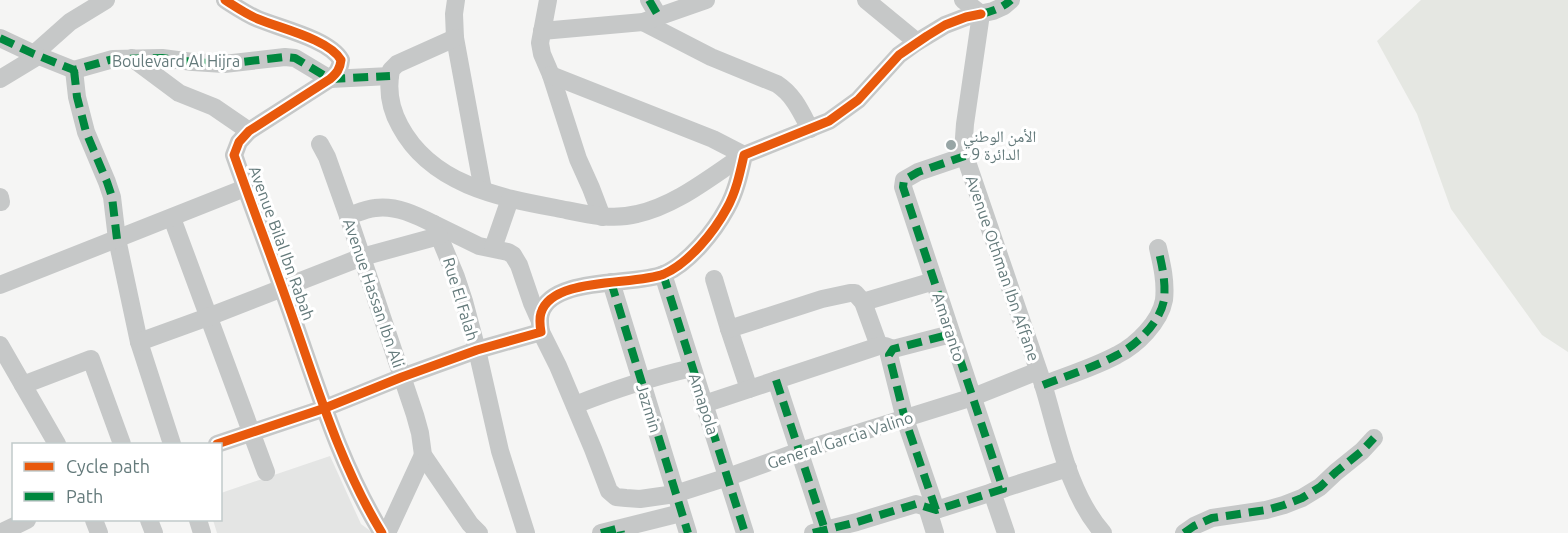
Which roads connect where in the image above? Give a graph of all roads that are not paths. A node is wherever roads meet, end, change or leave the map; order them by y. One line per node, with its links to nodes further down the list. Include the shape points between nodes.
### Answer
1 (106, 0): 16 (street, via 70,22)
2 (225, 0): 22 (street, via 339,56 336,74)
3 (456, 0): 14 (street)
4 (548, 0): 12 (street)
5 (649, 0): 11 (street)
6 (706, 0): 11 (street)
7 (866, 0): 15 (street)
8 (963, 0): 10 (street)
9 (1011, 0): 10 (street)
10 (981, 14): 15 (street, via 945,25); 27 (street, Avenue Othman Ibn Affane, via 965,124)
11 (651, 19): 12 (street); 23 (street, via 711,57 787,90)
12 (542, 30): 19 (street, via 542,54)
13 (0, 38): 16 (street)
14 (455, 38): 20 (street, via 397,64); 29 (street)
15 (917, 42): 23 (street, via 899,55 858,100)
16 (36, 55): 18 (street); 21 (street)
17 (132, 58): 18 (street, Boulevard Al Hijra); 22 (street, Boulevard Al Hijra, via 224,64 295,58); 24 (street, via 179,93 214,107)
18 (74, 70): 35 (street, via 76,97 86,132 112,197)
19 (551, 75): 26 (street); 32 (street, via 578,159)
20 (390, 76): 22 (street); 29 (street, via 393,112 407,140 448,177)
21 (0, 79)
22 (330, 79): 24 (street, Avenue Bilal Ibn Rabah)
23 (810, 129): 26 (street)
24 (249, 131): 28 (street, Avenue Bilal Ibn Rabah, via 234,155)
25 (320, 144): 31 (street, Avenue Hassan Ibn Ali)
26 (744, 155): 32 (street, via 661,206 636,215); 39 (street, via 735,189 722,215 686,260)
27 (965, 156): 41 (street, Amaranto, via 904,180); 56 (street, Avenue Othman Ibn Affane)
28 (246, 188): 33 (street); 44 (street, Avenue Bilal Ibn Rabah)
29 (483, 190): 30 (street)
30 (510, 199): 32 (street); 36 (street)
31 (348, 216): 34 (street, via 386,207 416,215); 38 (street, Avenue Hassan Ibn Ali)
32 (602, 216)
33 (172, 218): 35 (street); 46 (street)
34 (437, 230): 36 (street); 38 (street); 53 (street, Rue El Falah, via 456,277)
35 (117, 239): 43 (street); 50 (street)
36 (493, 248): 47 (street, via 513,255)
37 (1158, 248): 56 (street, General Garcia Valino, via 1165,288 1158,317 1150,329 1117,356)
38 (362, 257): 44 (street); 55 (street, Avenue Hassan Ibn Ali)
39 (663, 274): 42 (street); 54 (street, Amapola)
40 (714, 279): 48 (street)
41 (934, 281): 45 (street); 49 (street, Amaranto)
42 (611, 282): 47 (street, via 556,295 541,313); 58 (street, Jazmin)
43 (0, 285)
44 (283, 287): 46 (street); 64 (street, Avenue Bilal Ibn Rabah)
45 (863, 302): 48 (street, via 850,293); 52 (street)
46 (208, 317): 50 (street); 66 (street)
47 (541, 326): 53 (street); 63 (street)
48 (729, 329): 60 (street)
49 (951, 334): 52 (street); 61 (street, Amaranto)
50 (139, 342): 70 (street)
51 (0, 345): 59 (street)
52 (886, 347): 57 (street); 65 (street)
53 (477, 350): 55 (street); 88 (street, Rue El Falah, via 500,451)
54 (692, 368): 58 (street); 62 (street, Amapola)
55 (402, 377): 64 (street); 73 (street, Avenue Hassan Ibn Ali)
56 (1041, 378): 61 (street, General Garcia Valino); 74 (street, Avenue Othman Ibn Affane)
57 (776, 380): 60 (street); 72 (street)
58 (641, 382): 63 (street); 78 (street, Jazmin)
59 (23, 385): 68 (street); 69 (street, via 91,359)
60 (749, 389): 62 (street)
61 (973, 397): 65 (street, General Garcia Valino); 77 (street, Amaranto)
62 (704, 404): 76 (street, Amapola)
63 (574, 405): 78 (street, General Garcia Valino, via 609,491 616,497 640,499)
64 (325, 408): 66 (street); 85 (street, Avenue Bilal Ibn Rabah, via 358,488)
65 (906, 419): 72 (street, General Garcia Valino); 79 (street)
66 (252, 432): 71 (street); 75 (street)
67 (1374, 438): 95 (street, via 1320,488 1302,498 1266,510 1212,518)
68 (56, 443)
69 (122, 443)
70 (172, 443)
71 (220, 443)
72 (800, 451): 76 (street, General Garcia Valino); 83 (street)
73 (423, 455): 86 (street); 87 (street, Avenue Hassan Ibn Ali)
74 (1068, 468): 77 (street); 94 (street, Avenue Othman Ibn Affane, via 1082,503)
75 (266, 472)
76 (728, 477): 78 (street, General Garcia Valino); 91 (street, Amapola)
77 (998, 491): 79 (street); 93 (street, Amaranto)
78 (675, 494): 80 (street, Jazmin)
79 (932, 509): 83 (street, via 916,504); 92 (street)
80 (681, 513): 82 (street); 90 (street, Jazmin)
81 (23, 521): 84 (street)
82 (620, 531): 89 (street)
83 (822, 532)
84 (0, 533)
85 (382, 533)
86 (387, 533)
87 (479, 533)
88 (526, 533)
89 (601, 533)
90 (688, 533)
91 (745, 533)
92 (935, 533)
93 (1006, 533)
94 (1103, 533)
95 (1184, 533)

